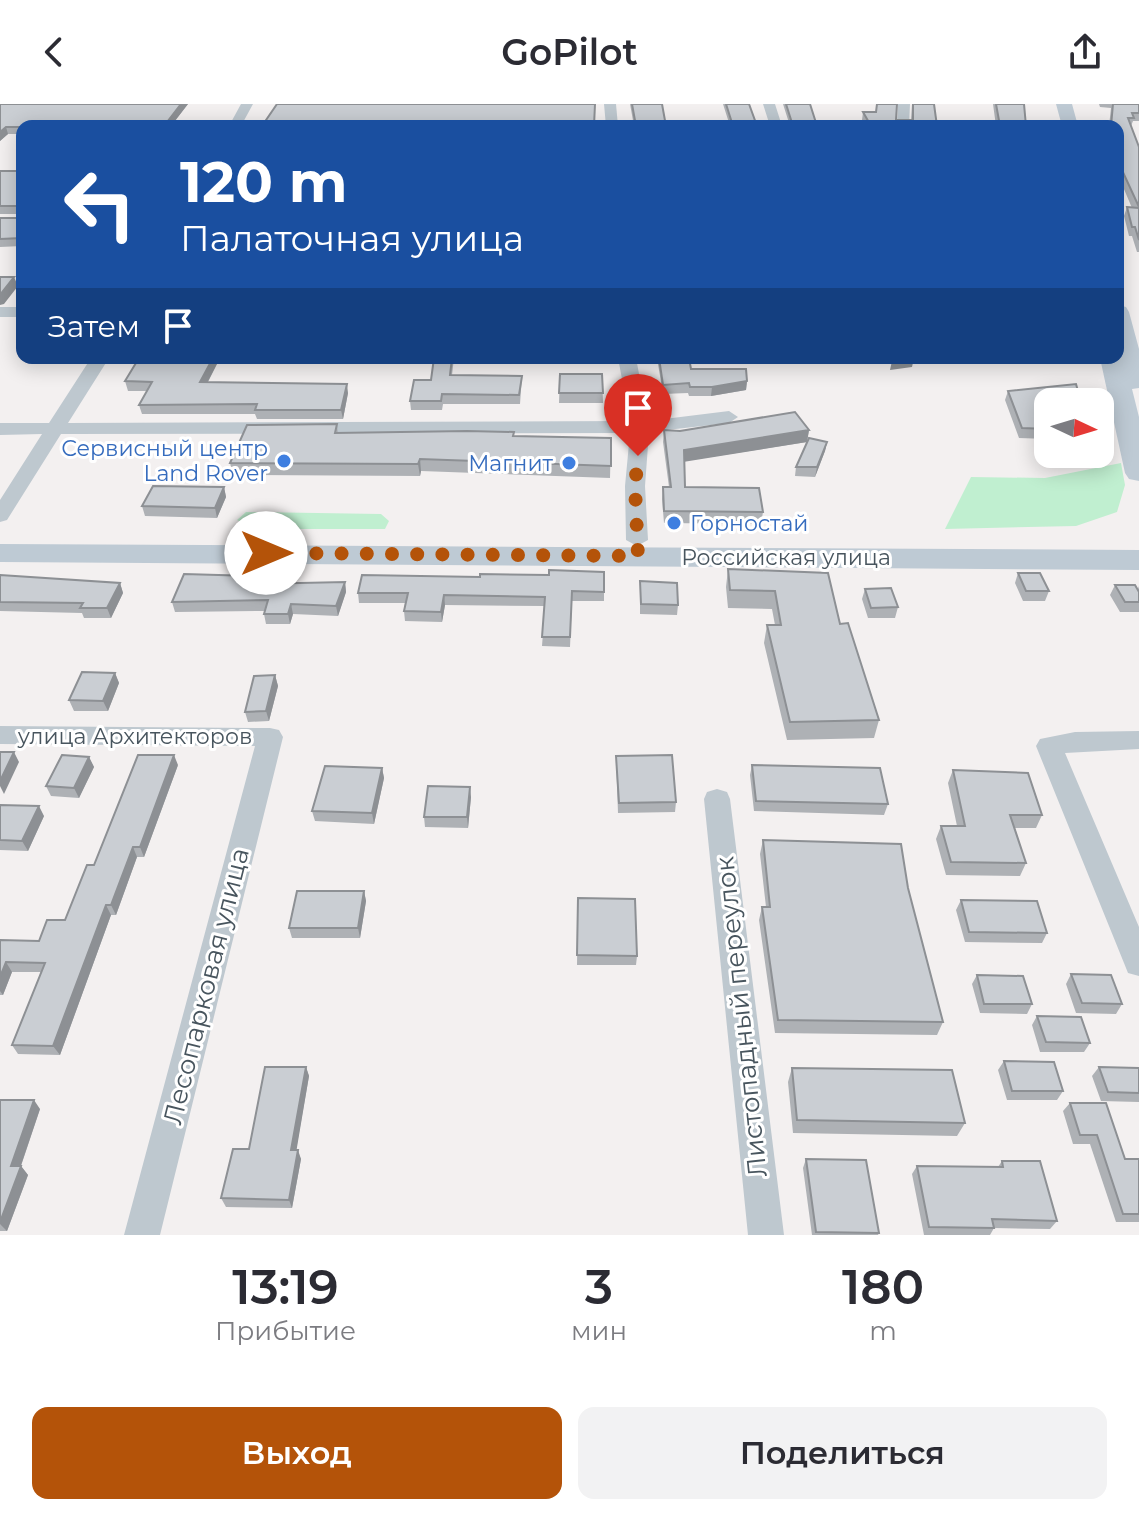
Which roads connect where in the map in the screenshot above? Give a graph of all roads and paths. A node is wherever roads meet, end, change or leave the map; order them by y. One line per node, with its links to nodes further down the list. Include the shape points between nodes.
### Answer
1 (1124, 336): 5 (main road)
2 (96, 364): 9 (street)
3 (628, 364): 7 (street)
4 (1113, 364): 10 (main road)
5 (1139, 397)
6 (729, 417): 7 (street)
7 (640, 427): 9 (street); 14 (street, via 635,486)
8 (0, 429): 9 (street)
9 (57, 429): 11 (street)
10 (1139, 473)
11 (0, 516)
12 (0, 537): 14 (main road, Российская улица)
13 (1139, 544): 14 (main road, Российская улица)
14 (638, 548): 15 (main road, Российская улица); 16 (main road, Российская улица)
15 (0, 553)
16 (1139, 560)
17 (0, 735): 18 (street, улица Архитекторов)
18 (270, 737): 22 (street, Лесопарковая улица)
19 (1139, 740): 21 (street, via 1049,746)
20 (717, 799): 23 (street, Листопадный переулок)
21 (1139, 963)
22 (142, 1235)
23 (766, 1235)

